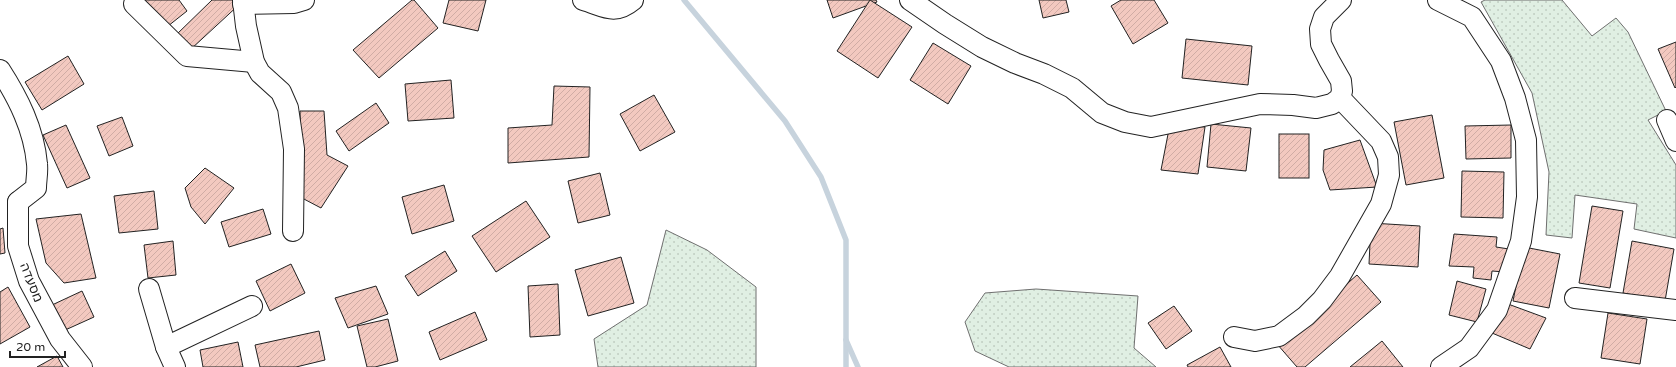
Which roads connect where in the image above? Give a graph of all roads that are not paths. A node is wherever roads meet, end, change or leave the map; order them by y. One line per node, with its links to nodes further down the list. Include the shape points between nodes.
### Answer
1 (304, 0): 7 (street, via 294,3)
2 (583, 0): 3 (street, via 609,9 619,9)
3 (633, 0)
4 (910, 0): 11 (street, via 982,47 1072,88 1102,112 1125,122 1151,127 1260,104 1316,108 1332,104)
5 (1340, 0): 11 (street, via 1324,17 1320,29 1321,44 1341,81)
6 (1438, 0): 24 (street, via 1472,16 1501,61 1515,98 1526,140 1528,196 1521,241 1497,310 1470,348)
7 (243, 2): 9 (street)
8 (134, 4): 9 (street, via 187,56)
9 (254, 62): 15 (street, via 260,74 281,92 288,108 294,149)
10 (0, 70): 14 (street, via 19,102 33,136 37,164 36,188)
11 (1340, 98): 20 (street, via 1381,141 1388,157 1389,175 1381,204 1340,276 1306,316 1279,336 1255,341)
12 (1667, 120): 13 (street)
13 (1676, 141)
14 (9, 203): 22 (street, מסעדה, via 29,281 60,339)
15 (293, 231)
16 (149, 289): 21 (street)
17 (1575, 298): 19 (street)
18 (252, 306): 21 (street)
19 (1676, 310)
20 (1234, 337)
21 (166, 347): 23 (street)
22 (82, 367)
23 (175, 367)
24 (1441, 367)

